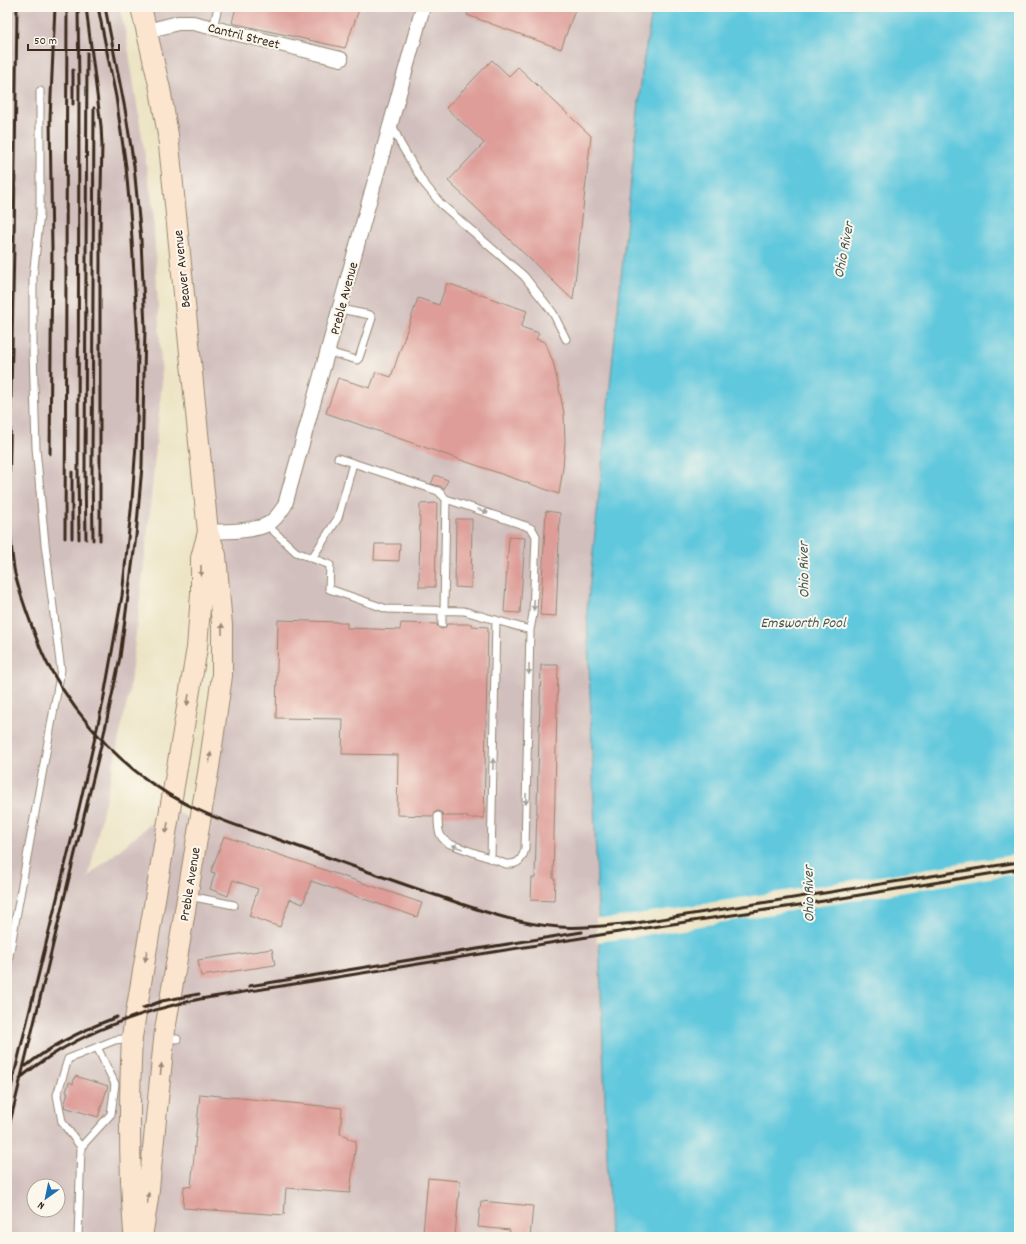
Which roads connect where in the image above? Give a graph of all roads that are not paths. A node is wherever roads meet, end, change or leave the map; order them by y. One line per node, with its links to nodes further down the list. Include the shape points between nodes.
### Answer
1 (141, 7): 5 (street, Beaver Avenue)
2 (218, 7): 4 (lane)
3 (423, 7): 8 (street, Preble Avenue)
4 (213, 28): 5 (street, Cantril Street, via 193,23 178,23); 6 (street, Cantril Street)
5 (147, 31): 16 (street, Beaver Avenue, via 168,135)
6 (341, 59)
7 (40, 91): 29 (lane, via 40,214 33,277 33,351 36,433 45,544 61,670)
8 (391, 122): 9 (street, Preble Avenue); 10 (lane, via 423,182 441,204 524,276 552,313)
9 (340, 309): 11 (street, Preble Avenue); 11 (lane, via 370,315 372,318 357,360)
10 (566, 339)
11 (328, 352): 15 (street, Preble Avenue, via 285,505)
12 (338, 458): 13 (lane)
13 (353, 463): 14 (lane, via 438,491); 17 (lane, via 338,518)
14 (446, 498): 18 (lane); 21 (lane, one-way to 21, via 526,526 535,532 534,607)
15 (267, 525): 16 (street); 17 (lane, via 296,552)
16 (208, 532): 22 (street, one-way to 22, via 201,558 196,648); 23 (street, Preble Avenue, one-way to 16, via 222,676 222,626 216,555)
17 (312, 558): 18 (lane, via 330,566 329,589 386,609)
18 (443, 610): 19 (lane, via 464,611); 20 (lane)
19 (496, 620): 21 (lane); 25 (lane, one-way to 19)
20 (442, 624)
21 (530, 630): 25 (lane, one-way to 25, via 525,849 517,863 506,864)
22 (174, 783): 23 (street); 26 (street, one-way to 26)
23 (205, 788): 27 (street, Preble Avenue)
24 (438, 816): 25 (lane, one-way to 24, via 442,839 438,830)
25 (491, 859)
26 (157, 892): 27 (street); 30 (street, one-way to 30)
27 (187, 896): 28 (lane); 31 (street, Preble Avenue)
28 (234, 905)
29 (7, 967)
30 (132, 1037): 31 (street); 32 (lane, via 114,1040); 35 (street, via 130,1130)
31 (170, 1039): 36 (street, Preble Avenue, one-way to 31)
32 (97, 1047): 33 (lane, via 115,1084 111,1114); 33 (lane, via 68,1058 57,1095 62,1122)
33 (82, 1147): 34 (lane)
34 (78, 1237)
35 (135, 1237)
36 (142, 1237)

